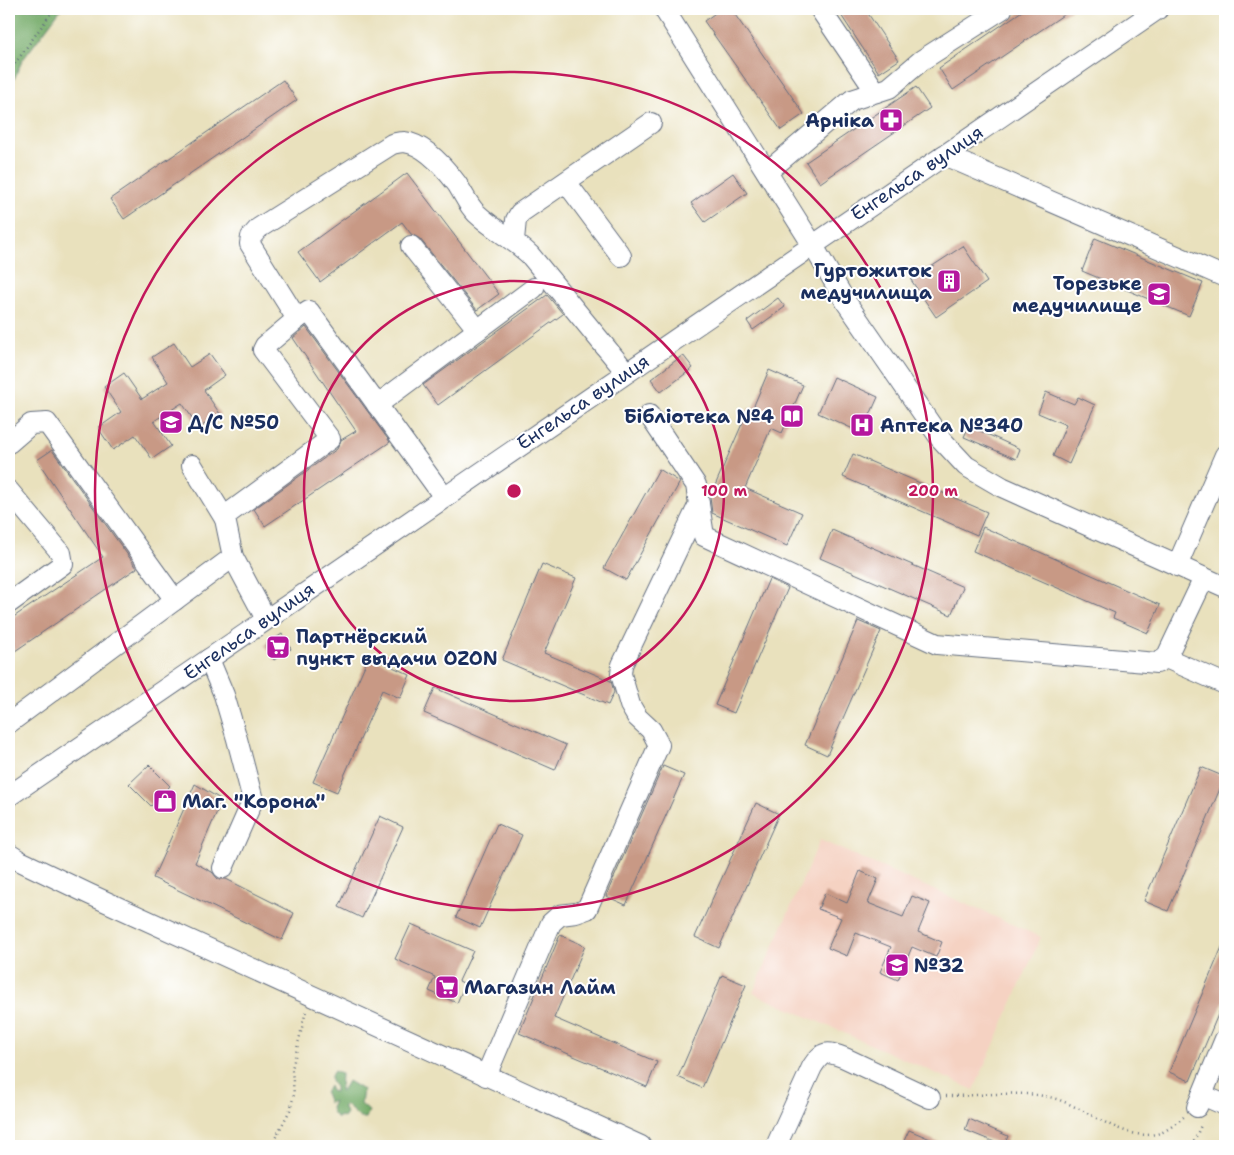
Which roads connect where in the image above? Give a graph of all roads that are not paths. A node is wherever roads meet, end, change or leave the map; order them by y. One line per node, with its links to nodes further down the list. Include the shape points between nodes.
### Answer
1 (664, 9): 8 (street)
2 (820, 9): 5 (street)
3 (1002, 9): 5 (street, via 922,60 888,88)
4 (1158, 9): 7 (street, Енгельса вулиця)
5 (876, 92): 8 (street, via 852,100)
6 (651, 123): 9 (street)
7 (944, 154): 11 (street, Енгельса вулиця); 14 (street)
8 (767, 172): 11 (street)
9 (566, 182): 10 (street, via 520,213); 13 (street)
10 (514, 240): 16 (street, via 474,211 436,160 419,147 404,142 392,144 259,228 252,236 250,244); 18 (street)
11 (812, 244): 18 (street, Енгельса вулиця); 29 (street, via 846,302 940,438 966,466 1002,486)
12 (410, 246): 17 (street)
13 (620, 256)
14 (1225, 277)
15 (534, 288): 17 (street)
16 (297, 319): 19 (street, via 309,311); 27 (street, via 263,350 330,439)
17 (478, 330): 19 (street)
18 (626, 372): 25 (street, Енгельса вулиця)
19 (377, 405): 25 (street)
20 (649, 415): 26 (street, via 696,484)
21 (9, 443): 32 (street, via 31,424 47,423)
22 (1225, 456): 29 (street)
23 (192, 465): 27 (street)
24 (9, 491): 33 (street, via 61,553 63,564)
25 (444, 497): 34 (street, Енгельса вулиця)
26 (699, 504): 35 (street, via 704,536 937,644 1156,663); 43 (street, via 622,665 621,674 630,705 659,745 587,909 560,915 551,923)
27 (225, 519): 28 (street)
28 (234, 557): 32 (street); 34 (street)
29 (1177, 566): 30 (street)
30 (1204, 578): 31 (street); 35 (street)
31 (1225, 587)
32 (175, 600): 38 (street)
33 (9, 603)
34 (266, 619): 36 (street, Енгельса вулиця)
35 (1166, 658): 37 (street)
36 (209, 659): 39 (street, Енгельса вулиця); 41 (street, via 224,695 253,800)
37 (1225, 684)
38 (9, 723)
39 (9, 796)
40 (9, 854): 43 (street)
41 (223, 868)
42 (1225, 1039): 45 (street, via 1200,1101)
43 (486, 1076): 46 (street)
44 (930, 1098): 47 (street, via 845,1058 824,1053 812,1067)
45 (1225, 1105)
46 (641, 1146)
47 (776, 1146)

